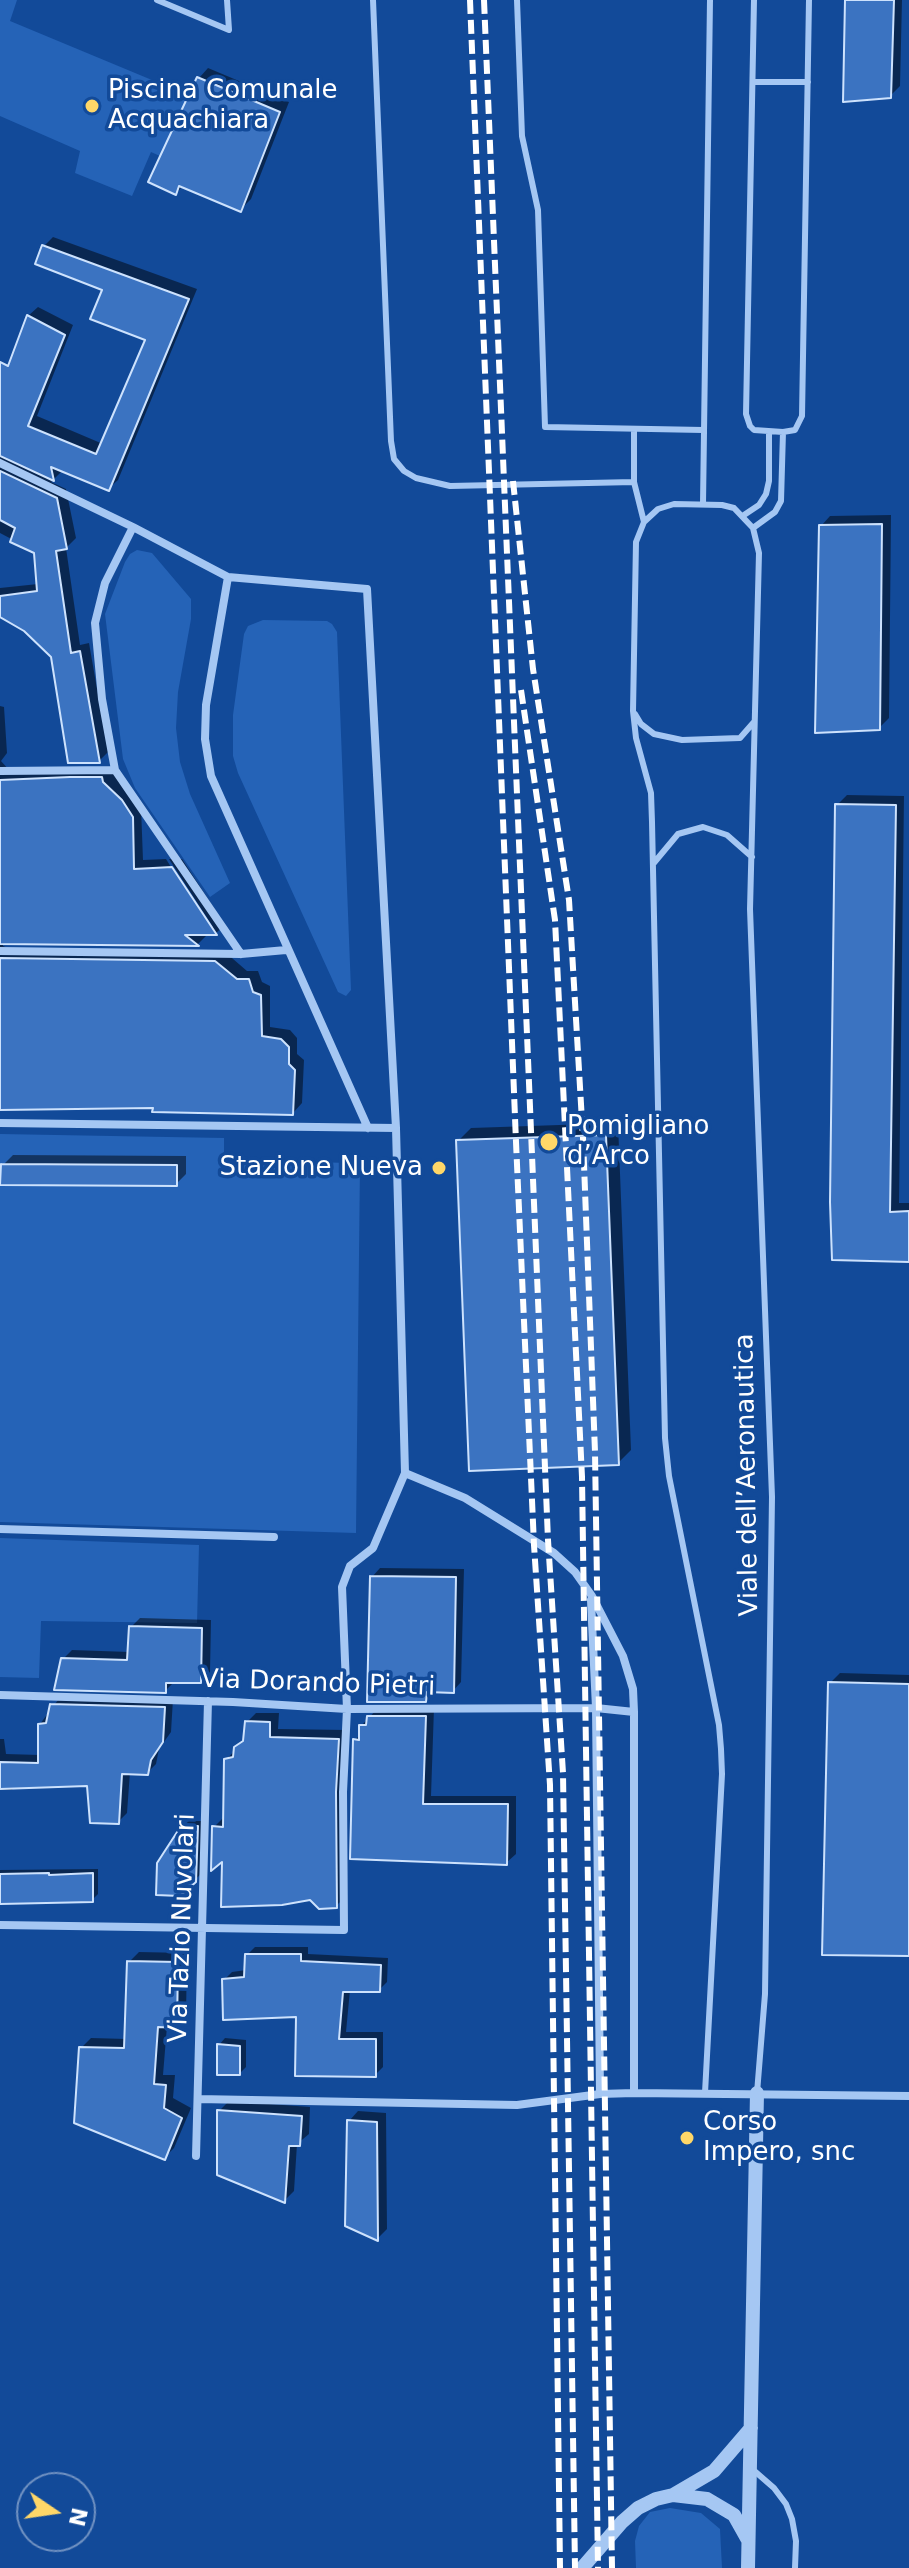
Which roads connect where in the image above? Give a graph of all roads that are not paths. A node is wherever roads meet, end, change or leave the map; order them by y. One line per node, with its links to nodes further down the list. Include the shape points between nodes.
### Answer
1 (157, 0): 9 (lane)
2 (177, 0): 9 (lane)
3 (227, 0): 9 (lane, via 229,30)
4 (373, 0): 17 (lane, via 394,459 416,478 450,486)
5 (517, 0): 12 (lane, via 522,136 538,210 545,427)
6 (710, 0): 13 (lane)
7 (754, 0): 10 (lane)
8 (809, 0): 11 (lane)
9 (178, 9)
10 (753, 82): 11 (lane); 14 (lane, via 746,414 754,430)
11 (808, 82): 15 (lane, via 802,416 795,430)
12 (634, 429): 13 (lane); 17 (lane)
13 (703, 430): 18 (lane)
14 (769, 432): 15 (lane); 19 (lane, via 766,494)
15 (783, 432): 22 (lane, via 781,501)
16 (0, 463): 21 (street)
17 (634, 482): 20 (lane)
18 (703, 504): 19 (lane, via 734,508); 20 (lane, via 674,504)
19 (744, 515): 22 (lane, Viale dell’Aeronautica)
20 (644, 522): 24 (lane, Viale dell’Aeronautica, via 636,542)
21 (133, 527): 23 (street); 26 (street, via 105,583 95,623)
22 (753, 528): 25 (lane, Viale dell’Aeronautica, via 759,553)
23 (228, 577): 30 (street, via 205,739 211,776); 35 (street, via 367,589)
24 (633, 711): 25 (lane, via 654,734 682,740 740,738); 29 (lane, Viale dell’Aeronautica, via 651,793)
25 (756, 719): 28 (lane, Viale dell’Aeronautica)
26 (115, 770): 27 (street); 32 (street)
27 (0, 771)
28 (752, 857): 29 (lane, via 727,835 703,827 678,834); 49 (lane, Viale dell’Aeronautica, via 752,990 772,1497 765,1994)
29 (653, 864): 48 (lane, Viale dell’Aeronautica, via 665,1438 722,1761)
30 (286, 950): 32 (street); 34 (street)
31 (0, 951): 32 (street)
32 (241, 954)
33 (0, 1123): 34 (street)
34 (368, 1128): 35 (street)
35 (396, 1128): 36 (street)
36 (405, 1473): 39 (street, via 465,1498 542,1545); 43 (street, via 373,1548 350,1566 342,1587)
37 (0, 1529): 38 (street)
38 (274, 1537)
39 (587, 1588): 42 (street, via 594,1615); 44 (street, via 623,1656)
40 (0, 1695): 41 (street, Via Dorando Pietri)
41 (208, 1701): 43 (street, Via Dorando Pietri); 46 (street, Via Tazio Nuvolari)
42 (596, 1708): 43 (street, Via Dorando Pietri); 44 (street, Via Dorando Pietri); 50 (street)
43 (347, 1709): 46 (street, via 344,1930)
44 (634, 1712): 47 (street)
45 (0, 1925): 46 (street)
46 (204, 1928): 52 (street, Via Tazio Nuvolari)
47 (634, 2093): 48 (street); 50 (street)
48 (705, 2093): 49 (street)
49 (757, 2093): 51 (street); 54 (street)
50 (600, 2094): 52 (street, via 517,2105)
51 (909, 2096)
52 (198, 2099): 53 (street, Via Tazio Nuvolari)
53 (196, 2156)
54 (751, 2428): 55 (street); 56 (street, via 714,2471)
55 (750, 2467): 57 (street); 60 (lane, via 786,2504 796,2541)
56 (673, 2495): 57 (street, via 707,2499 734,2515); 58 (street, via 638,2508)
57 (749, 2541): 59 (street)
58 (582, 2568)
59 (748, 2568)
60 (795, 2568)

